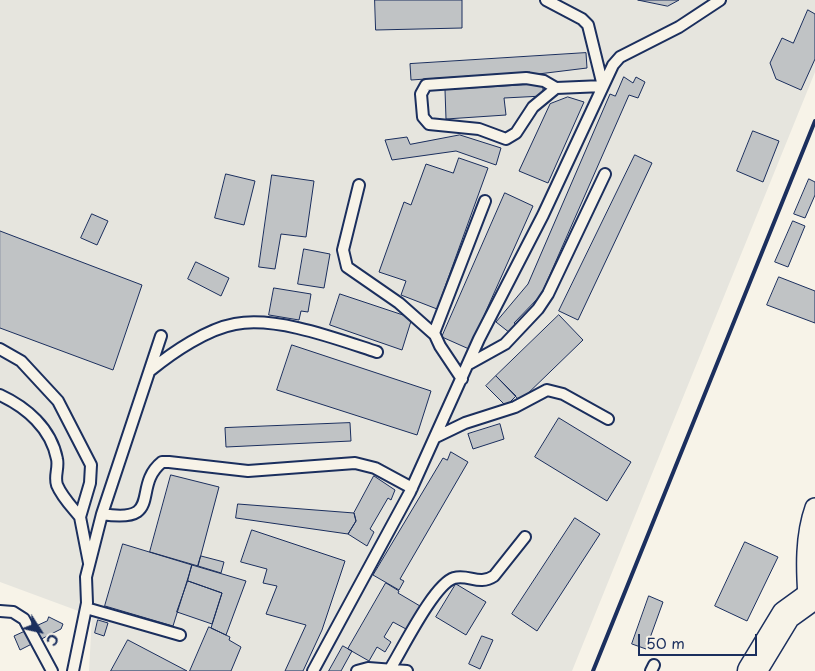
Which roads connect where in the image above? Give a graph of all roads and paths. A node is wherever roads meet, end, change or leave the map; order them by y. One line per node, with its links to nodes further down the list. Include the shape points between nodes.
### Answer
1 (546, 0): 3 (lane, via 588,25)
2 (720, 0): 3 (lane, via 679,27 620,57)
3 (603, 86): 4 (lane); 12 (lane, via 544,215)
4 (556, 88): 4 (lane, via 544,81 526,78 426,85 421,94 423,117 425,122 434,126 479,129 506,139 516,133 533,108)
5 (606, 174): 12 (lane, via 538,309 505,344)
6 (359, 185): 9 (lane, via 343,250 347,266 399,303)
7 (485, 201): 9 (lane, via 437,323)
8 (161, 336): 13 (lane)
9 (435, 336): 14 (lane)
10 (0, 350): 21 (lane, via 21,361 58,401 86,452 93,472)
11 (377, 352): 13 (lane, via 303,328 237,324 224,326 186,346)
12 (469, 364): 14 (lane)
13 (151, 370): 20 (lane)
14 (462, 379): 17 (lane)
15 (0, 395): 21 (lane, via 18,404 41,425 58,461 58,487)
16 (608, 419): 17 (lane, via 563,394 547,390 515,407 465,423)
17 (436, 437): 18 (lane)
18 (412, 488): 20 (lane, via 375,468 356,463 248,471 162,462 154,472 138,511 127,517); 31 (lane)
19 (815, 508): 24 (street, via 806,573)
20 (102, 514): 23 (lane)
21 (80, 517): 23 (lane)
22 (525, 537): 28 (lane, via 489,580 478,581 462,576 441,586)
23 (89, 564): 25 (lane)
24 (812, 595): 34 (main road, via 786,616)
25 (86, 608): 27 (lane); 30 (lane)
26 (0, 612): 29 (lane, via 13,612 24,619)
27 (180, 635)
28 (390, 669): 32 (lane); 33 (lane)
29 (52, 671)
30 (73, 671)
31 (313, 671)
32 (357, 671)
33 (407, 671)
34 (752, 671)

